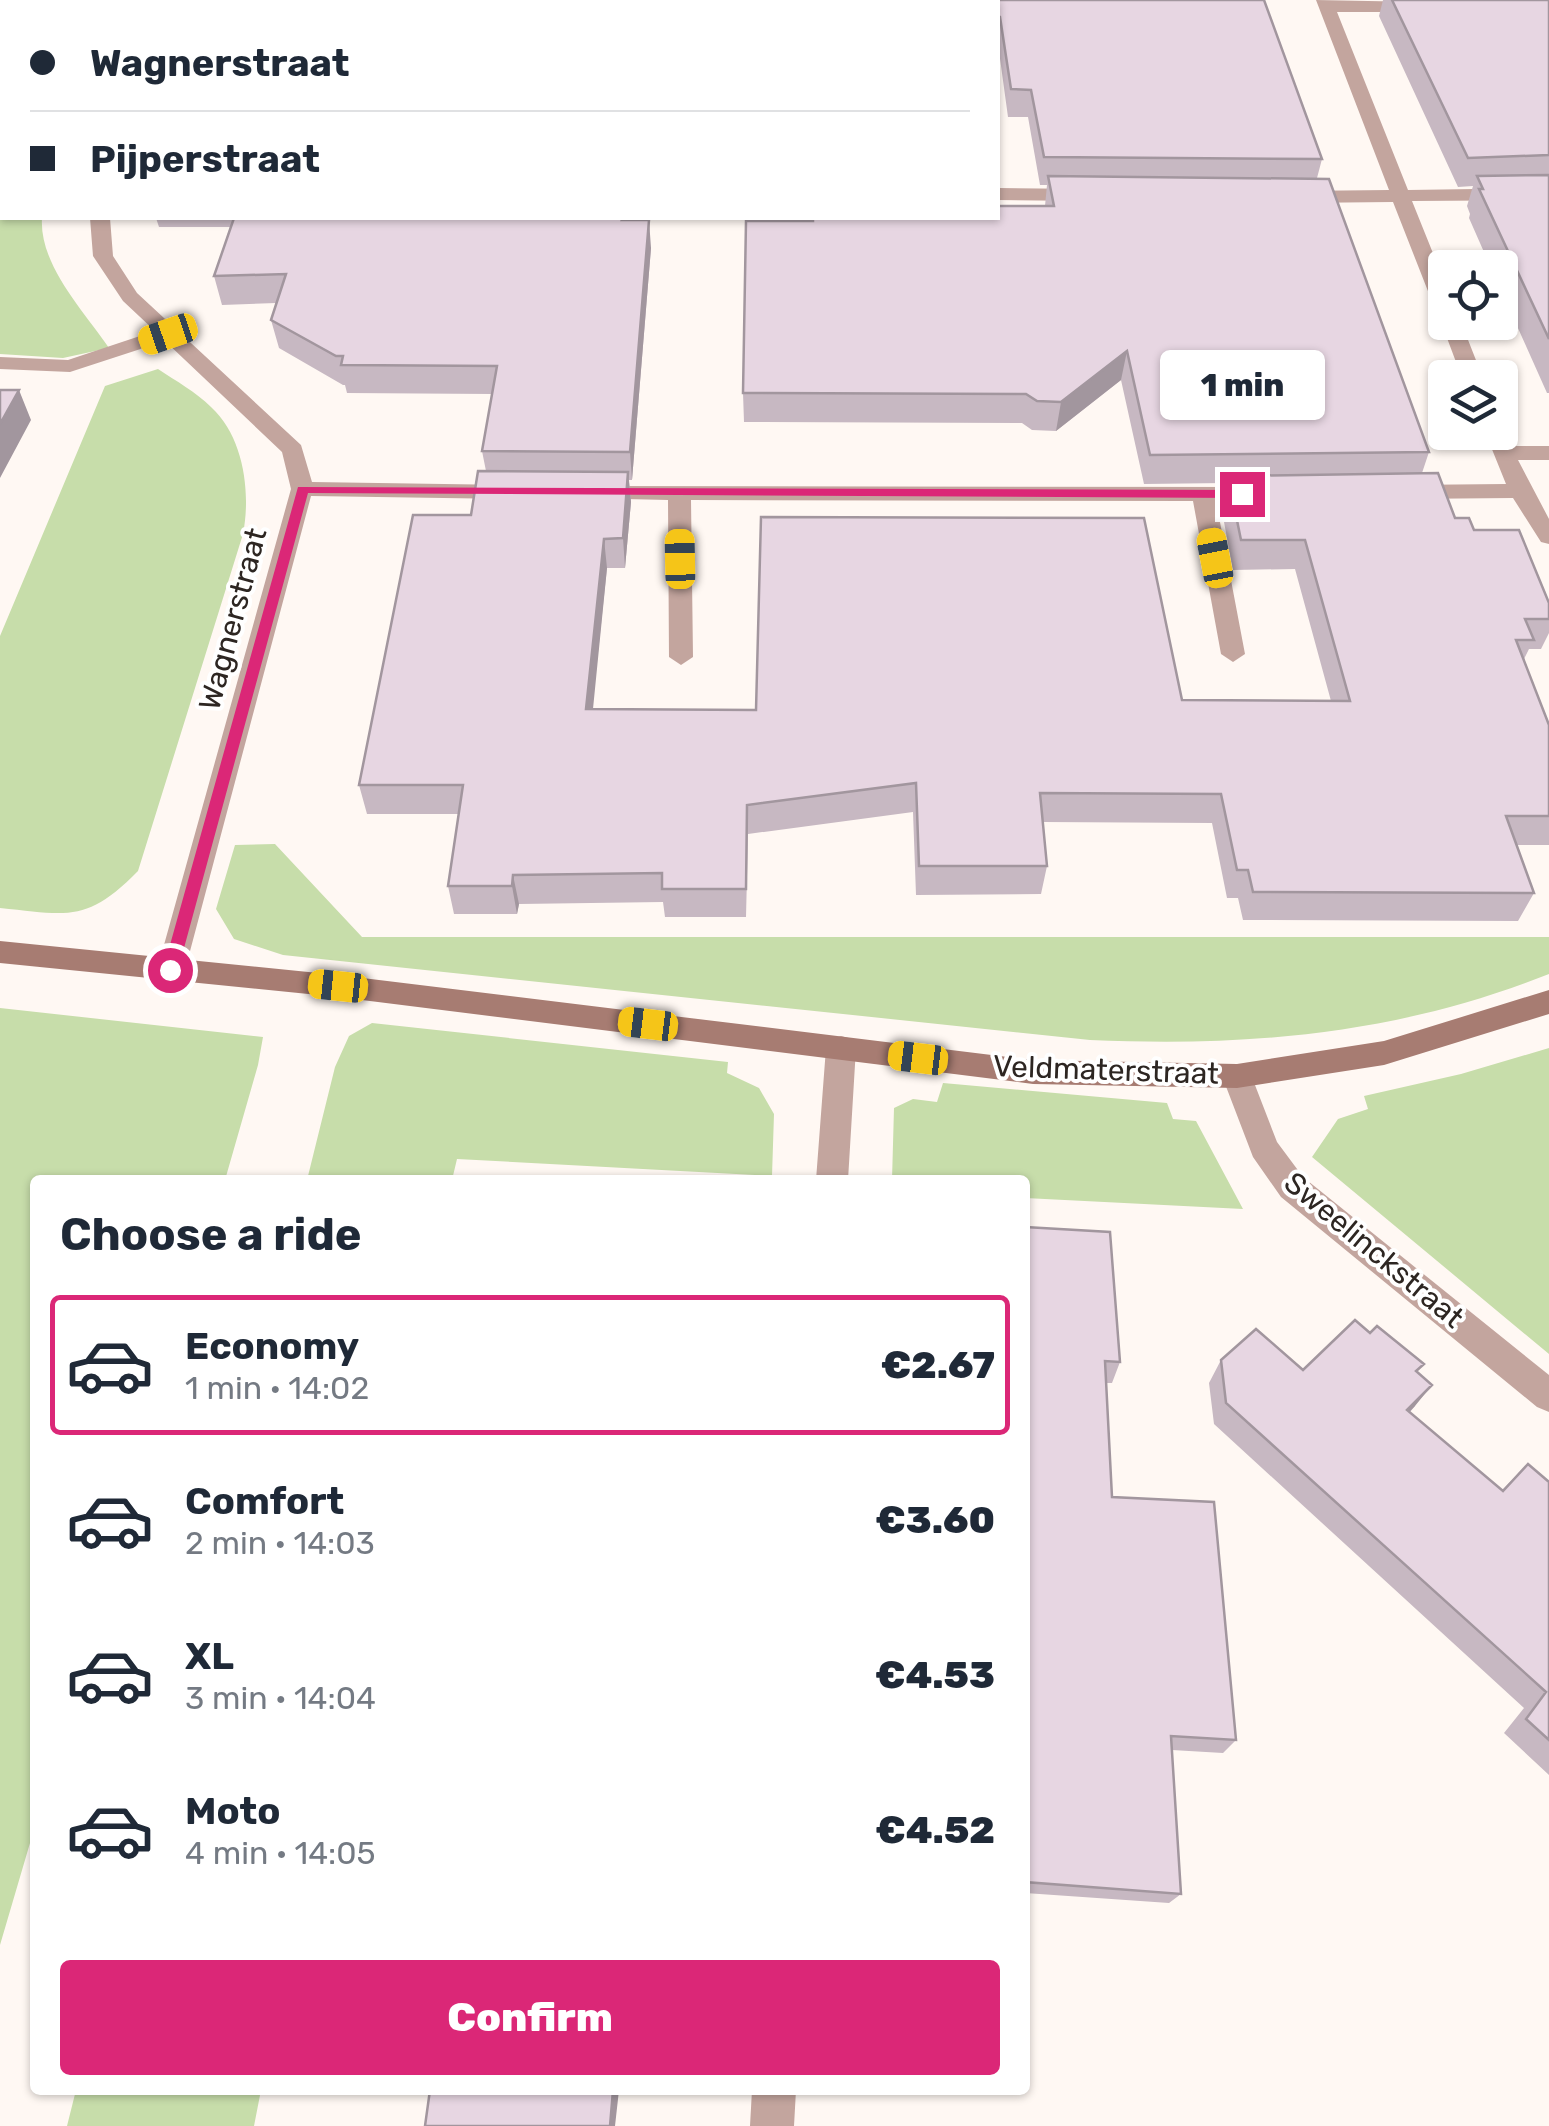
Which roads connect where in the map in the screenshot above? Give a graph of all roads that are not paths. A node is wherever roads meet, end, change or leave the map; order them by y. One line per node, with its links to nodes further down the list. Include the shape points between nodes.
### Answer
1 (1326, 4): 2 (street); 7 (street)
2 (1441, 6)
3 (1000, 194): 5 (street)
4 (1549, 194): 7 (street)
5 (1112, 195)
6 (1285, 197): 7 (street)
7 (1400, 198): 9 (street)
8 (100, 220): 10 (street, via 104,256 130,296)
9 (1428, 266)
10 (168, 334): 11 (street, via 70,366); 15 (street, via 293,450)
11 (0, 363)
12 (1518, 447): 14 (street)
13 (1503, 450): 16 (street)
14 (1549, 453)
15 (302, 490): 18 (street); 25 (street, Wagnerstraat)
16 (1520, 491): 17 (street); 21 (street)
17 (1381, 493)
18 (679, 494): 20 (street); 23 (street)
19 (1282, 494): 20 (street)
20 (1203, 495): 22 (street)
21 (1549, 537)
22 (1234, 654)
23 (682, 657)
24 (0, 952): 25 (street, Veldmaterstraat)
25 (170, 970): 27 (street, Veldmaterstraat)
26 (1549, 1002): 28 (street, Veldmaterstraat, via 1384,1052)
27 (841, 1048): 28 (street, Veldmaterstraat, via 1032,1072); 29 (street)
28 (1237, 1076): 30 (street, Sweelinckstraat, via 1264,1148 1292,1187)
29 (832, 1175)
30 (1549, 1396)
31 (774, 2095): 32 (street)
32 (772, 2126)

